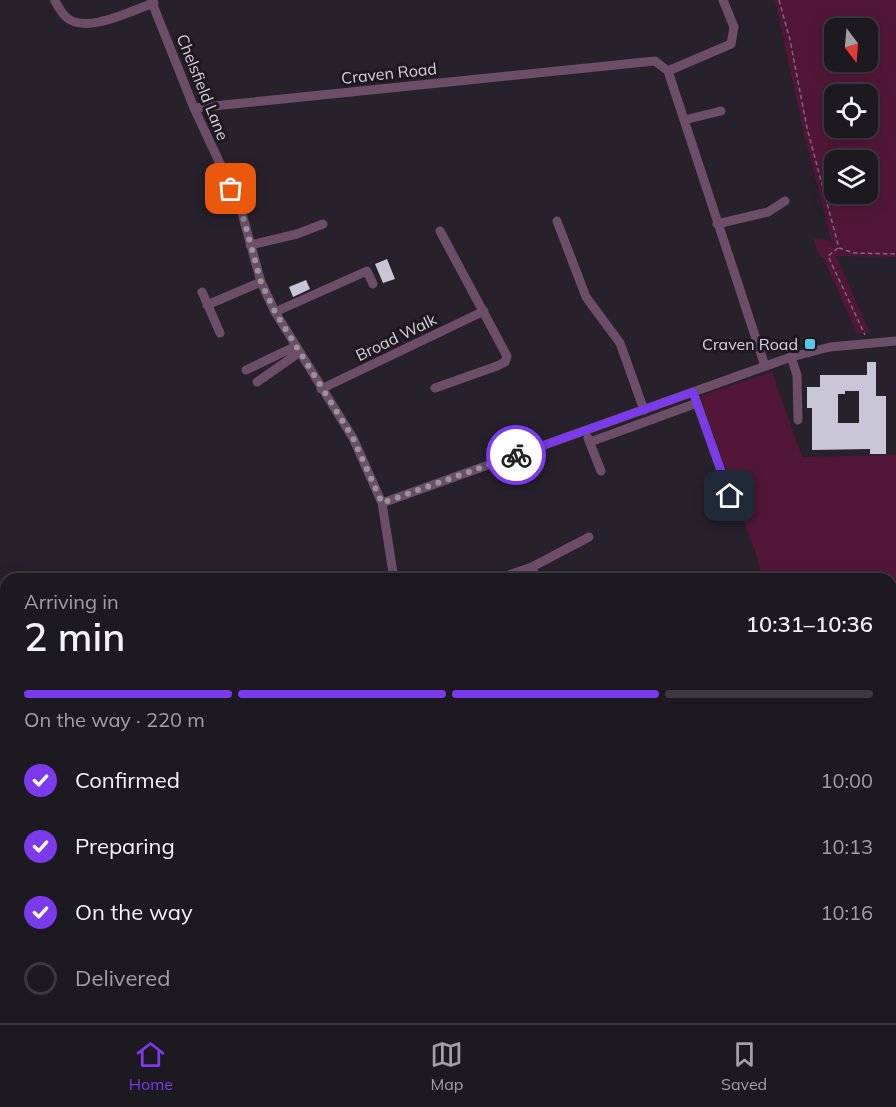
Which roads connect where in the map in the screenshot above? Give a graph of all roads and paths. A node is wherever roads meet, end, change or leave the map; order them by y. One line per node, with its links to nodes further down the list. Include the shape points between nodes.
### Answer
1 (723, 0): 5 (street, via 734,27 731,44)
2 (779, 0): 15 (path)
3 (55, 1): 4 (street, via 66,18 94,24)
4 (152, 1): 6 (street, Chelsfield Lane)
5 (669, 71): 6 (street, Craven Road, via 655,61); 8 (street)
6 (194, 108): 14 (street, Chelsfield Lane, via 240,206)
7 (721, 111): 8 (street)
8 (684, 120): 12 (street)
9 (785, 201): 12 (street, via 768,212)
10 (557, 221): 35 (street, via 586,297 620,343)
11 (323, 224): 14 (street)
12 (717, 224): 28 (street)
13 (440, 231): 21 (street)
14 (250, 245): 17 (street, Chelsfield Lane)
15 (839, 248): 16 (path, via 854,254); 24 (path, via 828,256)
16 (896, 254)
17 (261, 282): 20 (street); 22 (street, Chelsfield Lane)
18 (373, 284): 22 (street, via 367,271)
19 (202, 292): 20 (street)
20 (207, 305): 23 (street)
21 (484, 311): 31 (street, via 507,356 505,362); 32 (street, Broad Walk)
22 (275, 312): 26 (street, Chelsfield Lane)
23 (220, 333)
24 (866, 337)
25 (896, 341): 27 (street, via 830,347)
26 (298, 349): 29 (street); 30 (street); 32 (street, Chelsfield Lane)
27 (791, 357): 28 (street); 36 (street, via 797,375)
28 (765, 366): 33 (street)
29 (246, 370)
30 (257, 382)
31 (435, 388)
32 (321, 389): 41 (street, Chelsfield Lane, via 353,438)
33 (693, 392): 34 (street); 35 (street)
34 (697, 404): 38 (street); 40 (street, via 730,496)
35 (644, 410): 37 (street)
36 (798, 420)
37 (585, 430): 38 (street); 41 (street)
38 (590, 442): 39 (street)
39 (601, 471)
40 (719, 500)
41 (382, 503): 44 (street, Chelsfield Lane)
42 (589, 537): 43 (street)
43 (532, 567): 45 (street); 46 (street)
44 (393, 573)
45 (514, 573)
46 (534, 573)

